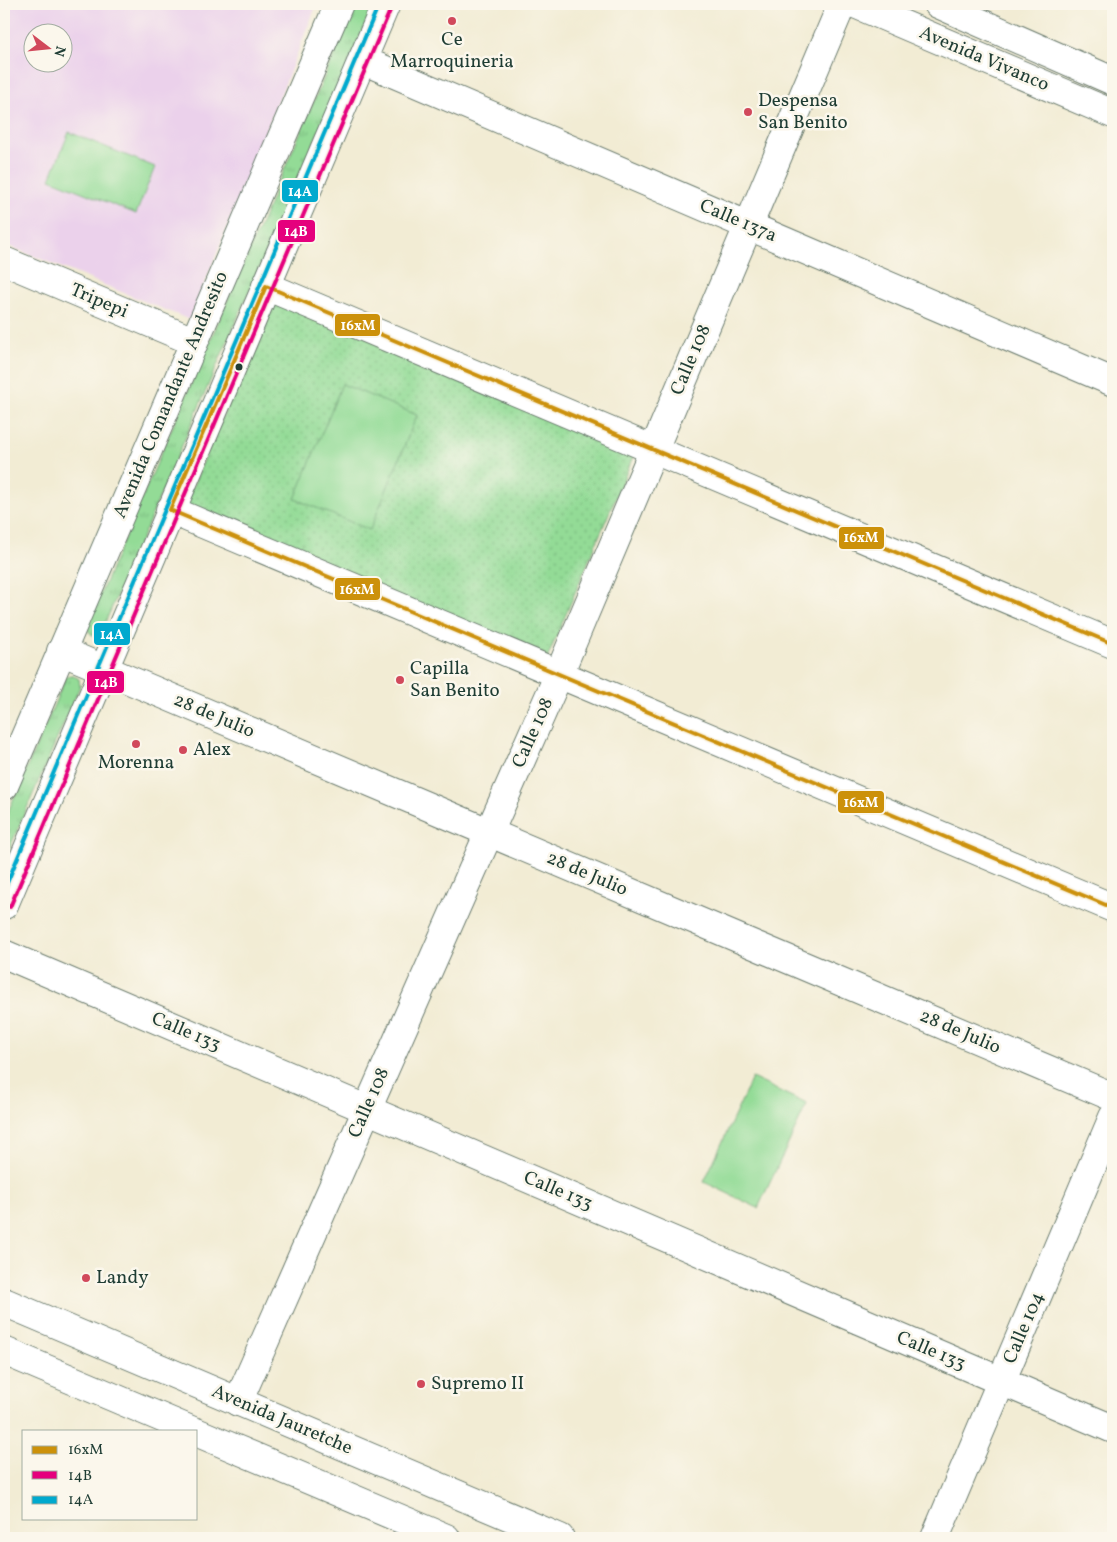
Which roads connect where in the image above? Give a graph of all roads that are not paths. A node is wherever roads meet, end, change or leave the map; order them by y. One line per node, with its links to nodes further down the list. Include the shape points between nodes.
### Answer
1 (339, 4): 12 (street, Avenida Comandante Andresito)
2 (386, 4): 6 (street)
3 (842, 4): 9 (street, Calle 108)
4 (855, 4): 8 (street, Avenida Vivanco)
5 (938, 4): 7 (street, Avenida Vivanco)
6 (362, 60): 9 (street, Calle 137a); 11 (street)
7 (1113, 81)
8 (1113, 114)
9 (748, 226): 13 (street, Calle 137a); 14 (street, Calle 108)
10 (4, 261): 12 (street, Tripepi)
11 (266, 286): 14 (street); 15 (street)
12 (193, 341): 17 (street, Avenida Comandante Andresito)
13 (1113, 382)
14 (654, 450): 16 (street); 19 (street, Calle 108)
15 (170, 510): 18 (street); 19 (street)
16 (1113, 644)
17 (61, 651): 18 (street, 28 de Julio); 20 (street, Avenida Comandante Andresito)
18 (104, 669): 21 (street, 28 de Julio); 22 (street)
19 (559, 674): 21 (street, Calle 108); 23 (street)
20 (4, 786)
21 (489, 832): 25 (street, 28 de Julio); 26 (street, Calle 108)
22 (4, 905)
23 (1113, 908)
24 (4, 954): 26 (street, Calle 133)
25 (1113, 1097)
26 (367, 1109): 30 (street, Calle 133); 31 (street, Calle 108)
27 (1113, 1117): 30 (street, Calle 104)
28 (4, 1302): 31 (street, Avenida Jauretche)
29 (4, 1351): 33 (street)
30 (1002, 1381): 32 (street, Calle 133); 37 (street, Calle 104)
31 (238, 1402): 36 (street, Avenida Jauretche)
32 (1113, 1429)
33 (191, 1430)
34 (198, 1433): 35 (street)
35 (446, 1538)
36 (560, 1538)
37 (936, 1538)

